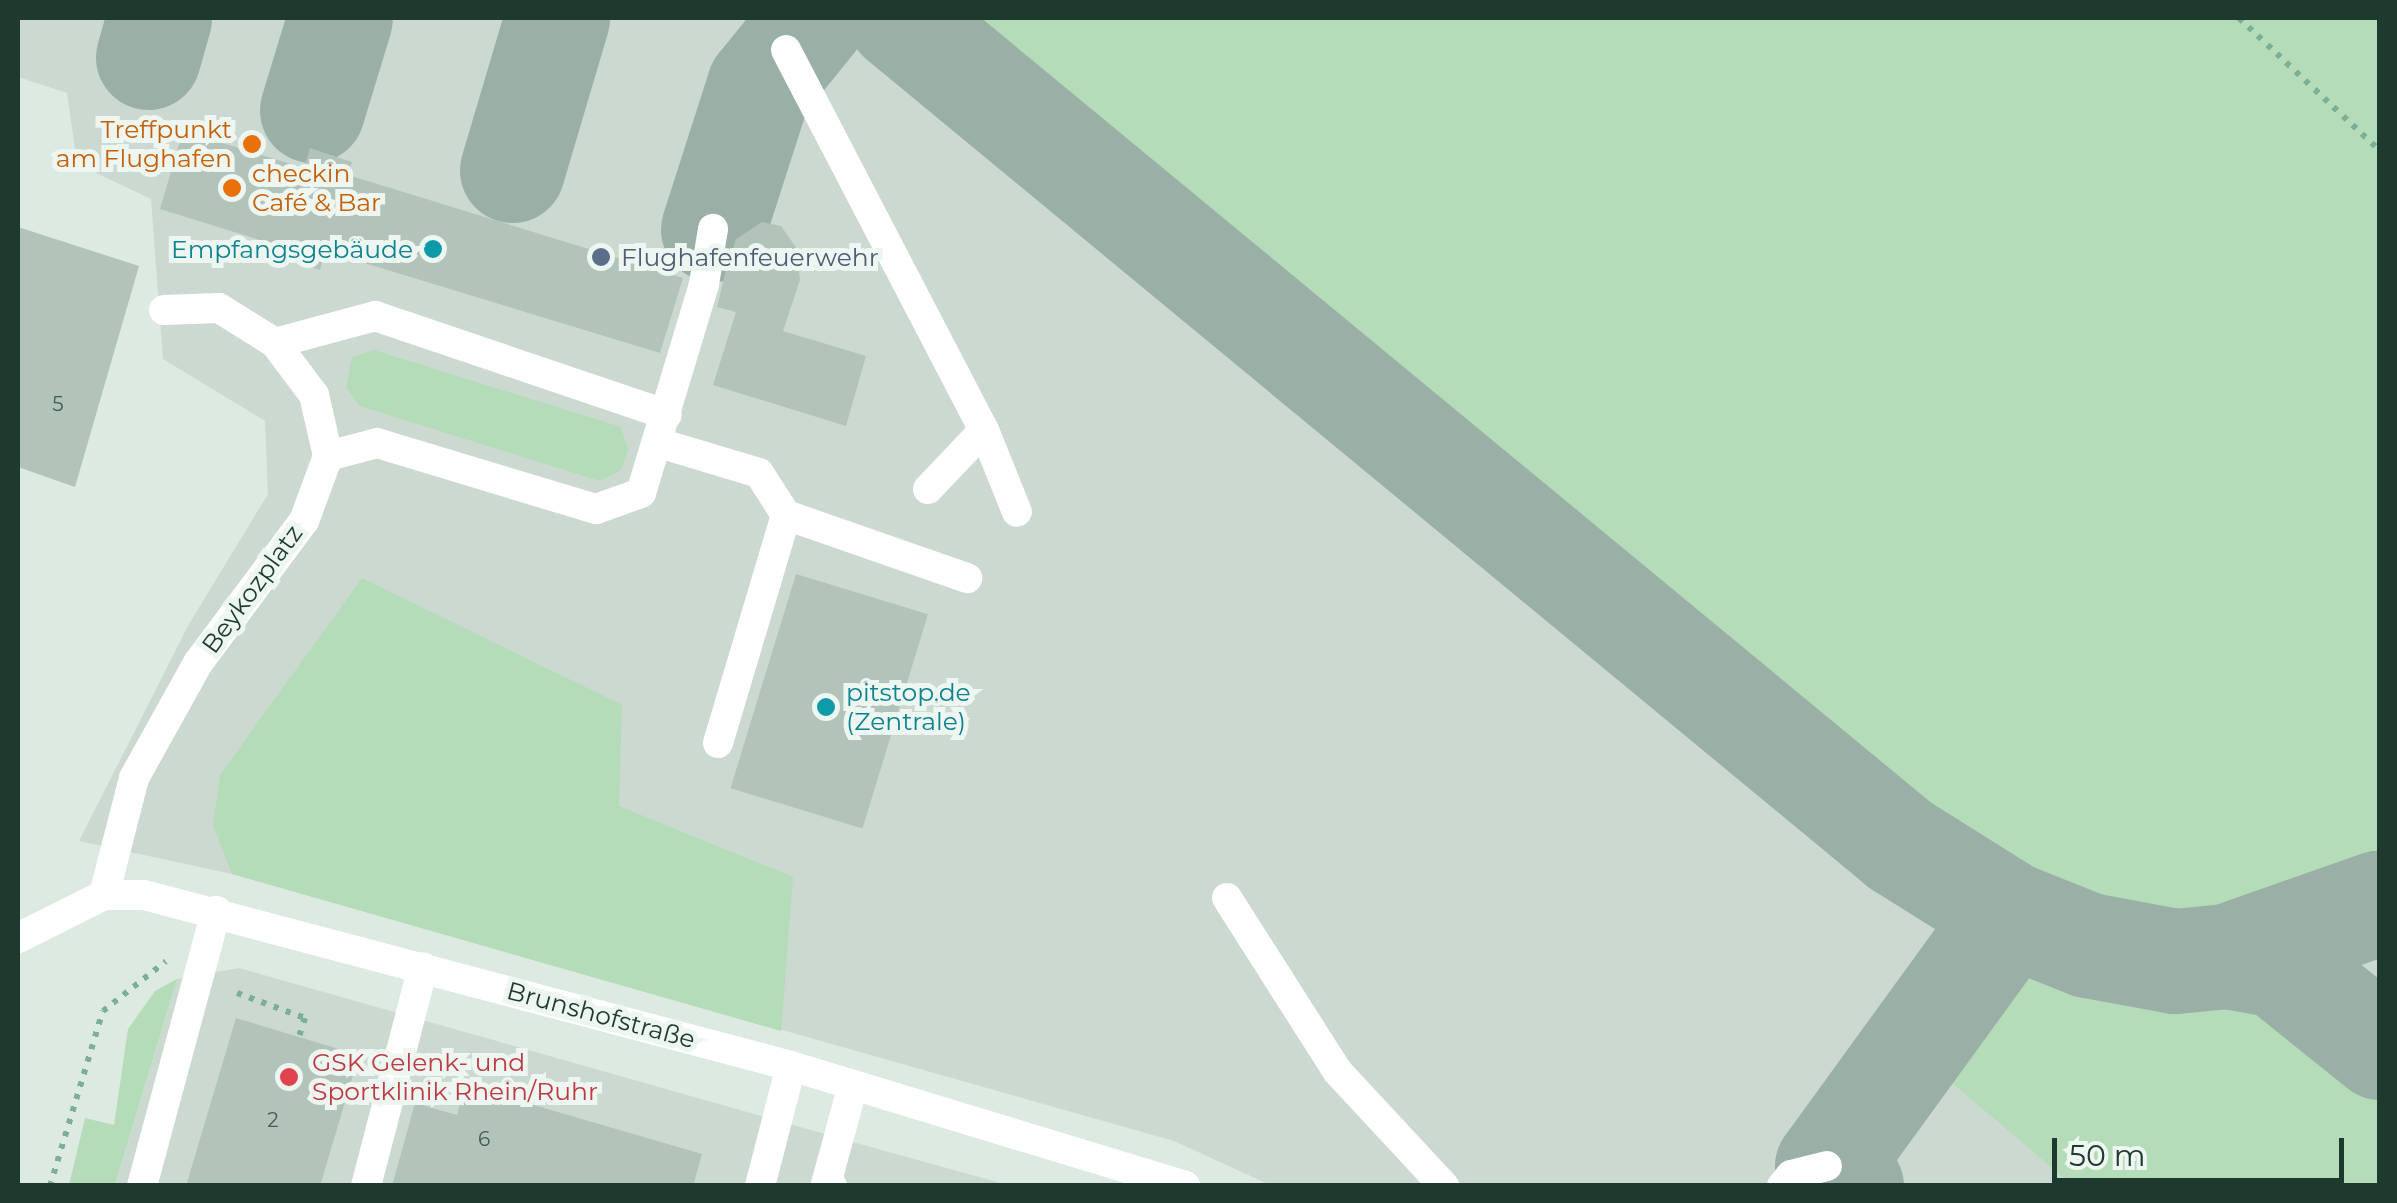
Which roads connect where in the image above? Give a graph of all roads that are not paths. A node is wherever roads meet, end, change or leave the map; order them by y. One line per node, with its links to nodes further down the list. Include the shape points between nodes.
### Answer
1 (786, 50): 6 (street)
2 (713, 229): 5 (street)
3 (164, 310): 4 (street, via 219,308)
4 (275, 343): 5 (street, via 376,316); 7 (street, via 314,394)
5 (663, 429): 7 (street, via 641,493 596,509 377,443); 10 (street, via 759,472)
6 (984, 430): 8 (street); 9 (street)
7 (328, 456): 13 (street, Beykozplatz, via 304,520 198,663 134,778)
8 (928, 489)
9 (1017, 512)
10 (786, 515): 11 (street); 12 (street)
11 (967, 578)
12 (718, 743)
13 (104, 895): 15 (street, Brunshofstraße); 16 (street)
14 (1227, 898): 27 (street, via 1338,1072)
15 (216, 911): 17 (street, Brunshofstraße); 22 (street)
16 (18, 938)
17 (423, 966): 18 (street, Brunshofstraße); 23 (street)
18 (791, 1066): 19 (street, Brunshofstraße); 24 (street)
19 (853, 1084): 21 (street, Brunshofstraße); 25 (street, via 826,1184)
20 (1827, 1166): 28 (street, via 1791,1175)
21 (1149, 1178): 26 (street, Brunshofstraße)
22 (142, 1186)
23 (366, 1186)
24 (760, 1186)
25 (832, 1186)
26 (1185, 1186)
27 (1444, 1186)
28 (1782, 1186)

